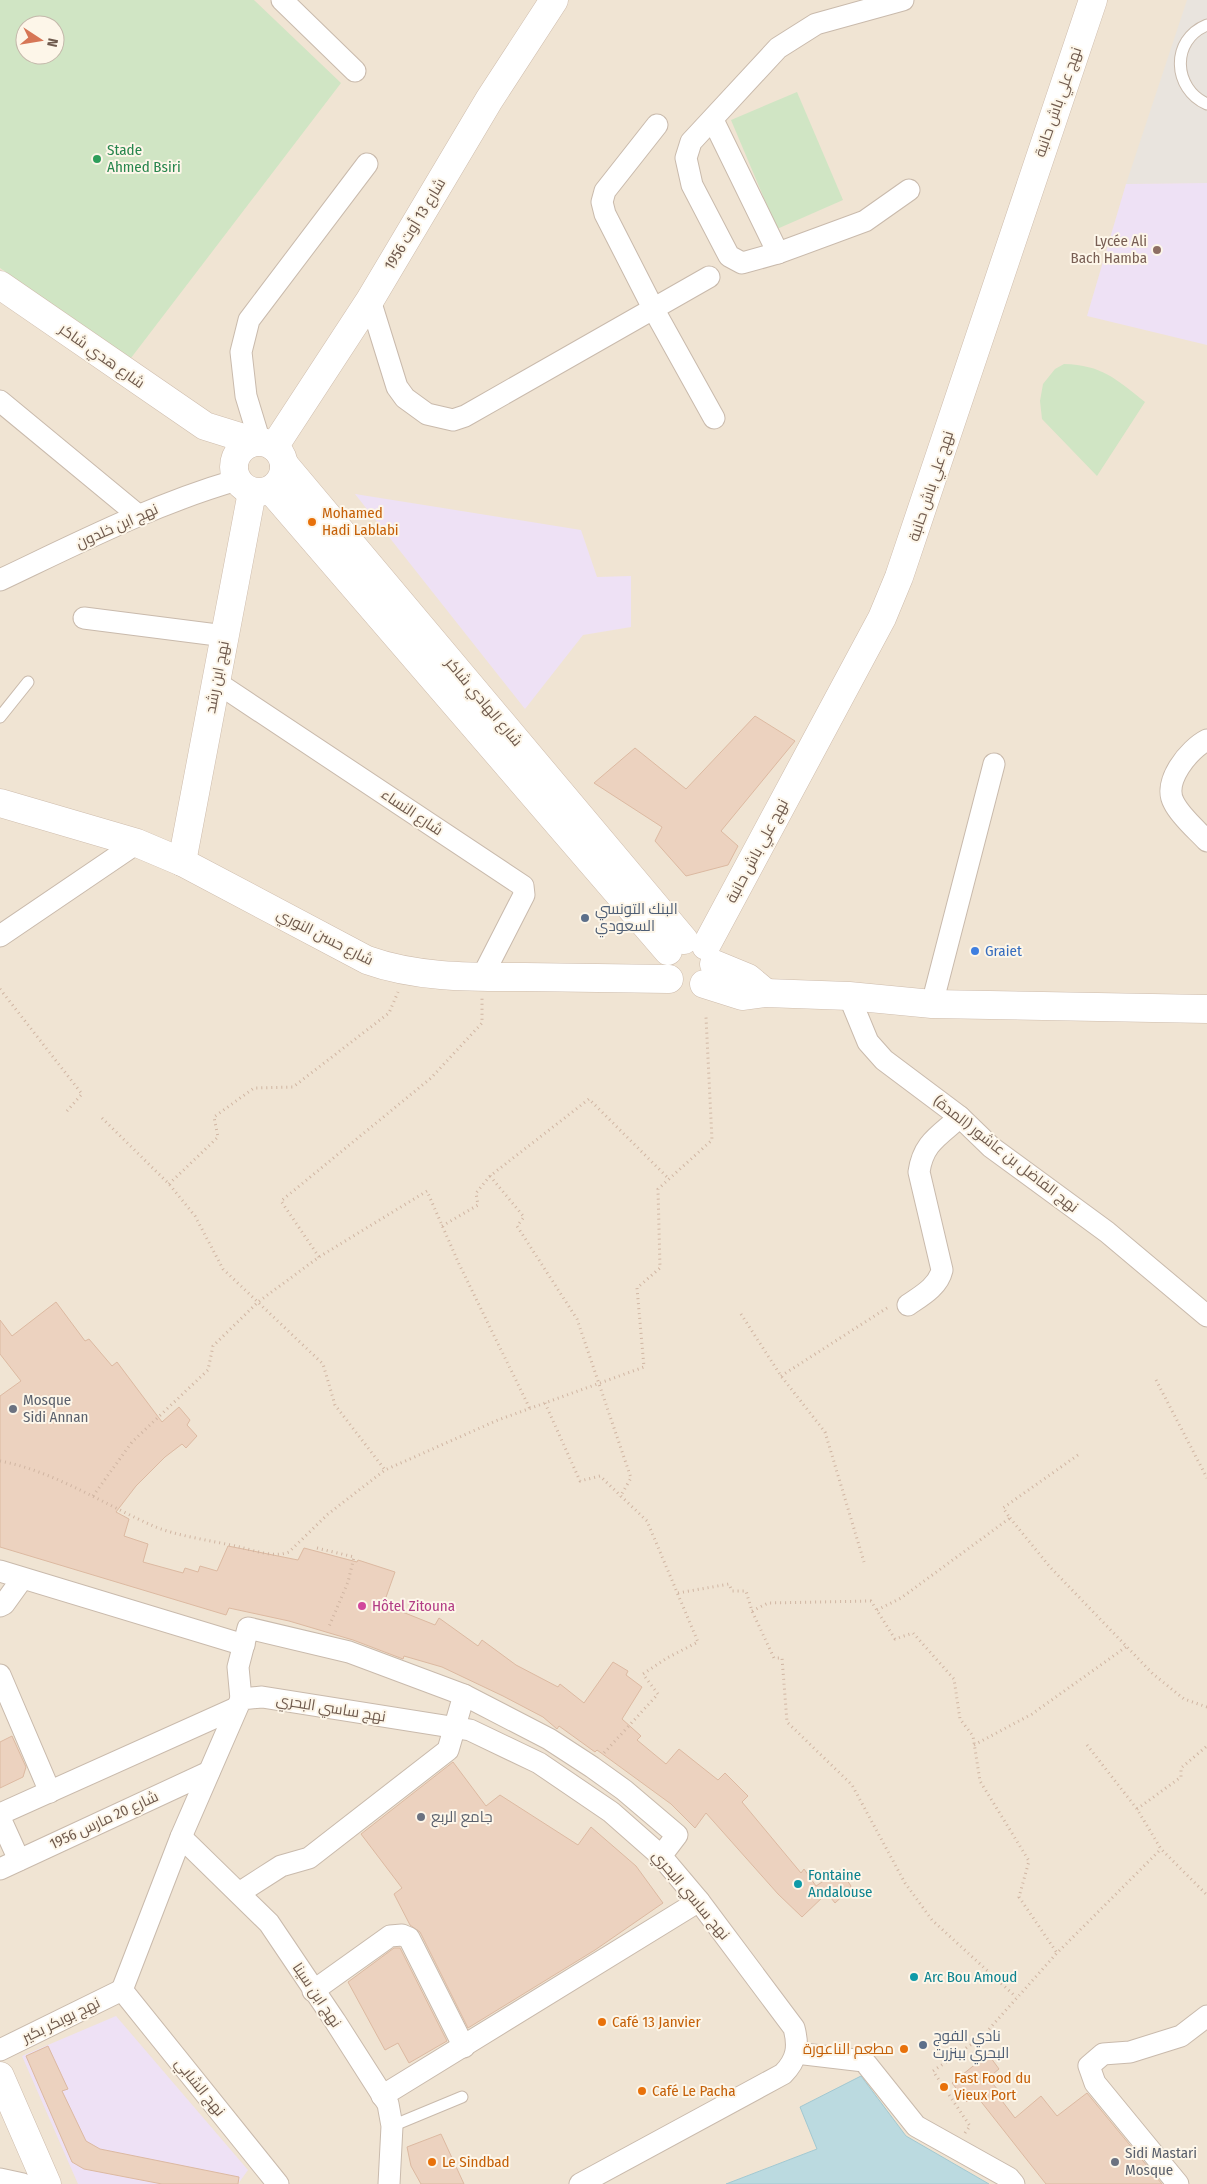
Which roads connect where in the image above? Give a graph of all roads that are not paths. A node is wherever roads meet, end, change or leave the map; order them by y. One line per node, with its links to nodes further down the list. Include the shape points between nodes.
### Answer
1 (554, 0): 15 (street, شارع 13 أوت 1956, via 484,108)
2 (903, 0): 8 (street, via 841,16 808,29 778,48)
3 (1092, 0): 36 (street, نهج علي باش حانبة, via 896,585 878,626)
4 (293, 4): 6 (street)
5 (1207, 25): 7 (lane, via 1186,42 1180,66 1187,89)
6 (355, 71)
7 (1207, 104)
8 (713, 120): 12 (street); 12 (street, via 691,142 686,158 692,185 729,256 735,261)
9 (658, 125): 16 (street, via 605,191 602,202 605,214)
10 (367, 164): 20 (street, via 249,320 241,352 246,396)
11 (909, 190): 12 (street, via 865,221)
12 (778, 253)
13 (709, 277): 16 (street)
14 (0, 285): 19 (street, شارع هدي شاكر)
15 (370, 300): 16 (street, via 401,392 427,414 453,420); 20 (street, شارع 13 أوت 1956)
16 (654, 310): 18 (street)
17 (0, 401): 22 (street)
18 (714, 418)
19 (205, 426): 20 (street); 21 (street, شارع الهادي شاكر)
20 (269, 449): 21 (street, via 283,474 279,483); 21 (street, via 246,446 239,452 234,461); 36 (street, شارع الهادي شاكر)
21 (249, 483): 22 (street, نهج ابن خلدون, via 198,491); 25 (street, نهج ابن رشد); 36 (street, شارع الهادي شاكر)
22 (138, 515): 23 (street, نهج ابن خلدون)
23 (0, 580)
24 (84, 618): 25 (street)
25 (224, 636): 27 (street, نهج ابن رشد)
26 (28, 682): 28 (lane)
27 (216, 682): 34 (street, نهج ابن رشد); 37 (street, شارع النساء, via 523,886 524,895)
28 (0, 717)
29 (1207, 740): 32 (street, via 1199,743 1186,758 1174,778 1172,792 1173,803)
30 (994, 764): 39 (street)
31 (0, 803): 33 (street, شارع حسن النوري)
32 (1207, 841)
33 (137, 843): 34 (street, شارع حسن النوري); 35 (street)
34 (182, 862): 37 (street, شارع حسن النوري, via 367,960 407,971)
35 (0, 936)
36 (695, 957): 37 (street, شارع حسن النوري, via 665,970 669,979); 38 (street, via 742,996 766,993)
37 (482, 977)
38 (849, 996): 39 (street); 41 (street, نهج الفاضل بن عاشور (المدة), via 868,1042 879,1054)
39 (932, 1004): 40 (street)
40 (1207, 1009)
41 (960, 1117): 42 (street, via 924,1150 921,1158 919,1172 942,1270 934,1286); 43 (street, نهج الفاضل بن عاشور (المدة), via 992,1147 1108,1232)
42 (908, 1305)
43 (1207, 1316)
44 (0, 1572): 45 (street)
45 (22, 1579): 46 (street); 47 (street)
46 (0, 1606)
47 (246, 1636): 49 (street, via 322,1645 349,1652); 50 (street, via 238,1667)
48 (0, 1675): 53 (street)
49 (464, 1695): 51 (street); 57 (street, via 549,1739 624,1790 677,1835)
50 (239, 1704): 51 (street, نهج ساسي البحري, via 262,1697); 52 (street); 53 (street)
51 (456, 1727): 57 (street, نهج ساسي البحري, via 470,1730 539,1763 611,1812); 59 (street, via 448,1750 309,1858 282,1866)
52 (209, 1772): 56 (street); 58 (street, شارع 20 مارس 1956)
53 (50, 1792): 54 (street)
54 (0, 1814)
55 (0, 1818): 58 (street)
56 (181, 1837): 59 (street, نهج ابن سينا); 61 (street)
57 (661, 1856): 60 (street, نهج ساسي البحري)
58 (9, 1864)
59 (238, 1893): 62 (street, نهج ابن سينا, via 269,1923)
60 (699, 1902): 64 (street); 66 (street, نهج ساسي البحري, via 794,2028 798,2041)
61 (122, 1990): 65 (street, نهج بوبكر بكير); 74 (street, نهج الشابي)
62 (314, 1991): 64 (street, via 390,1936 402,1935 409,1938); 68 (street, نهج ابن سينا)
63 (1207, 2016): 78 (street, via 1181,2036 1130,2052 1103,2054 1089,2066 1095,2083)
64 (464, 2047): 68 (street)
65 (0, 2050)
66 (796, 2053): 76 (street, via 794,2063 783,2074); 77 (street, via 864,2061 916,2126 1009,2178)
67 (0, 2076): 73 (street)
68 (382, 2096): 70 (street, نهج ابن سينا, via 388,2104)
69 (462, 2097): 70 (lane)
70 (392, 2126): 75 (street, نهج ابن سينا)
71 (0, 2179): 72 (street)
72 (23, 2184)
73 (47, 2184)
74 (278, 2184)
75 (389, 2184)
76 (580, 2184)
77 (1014, 2184)
78 (1178, 2184)

